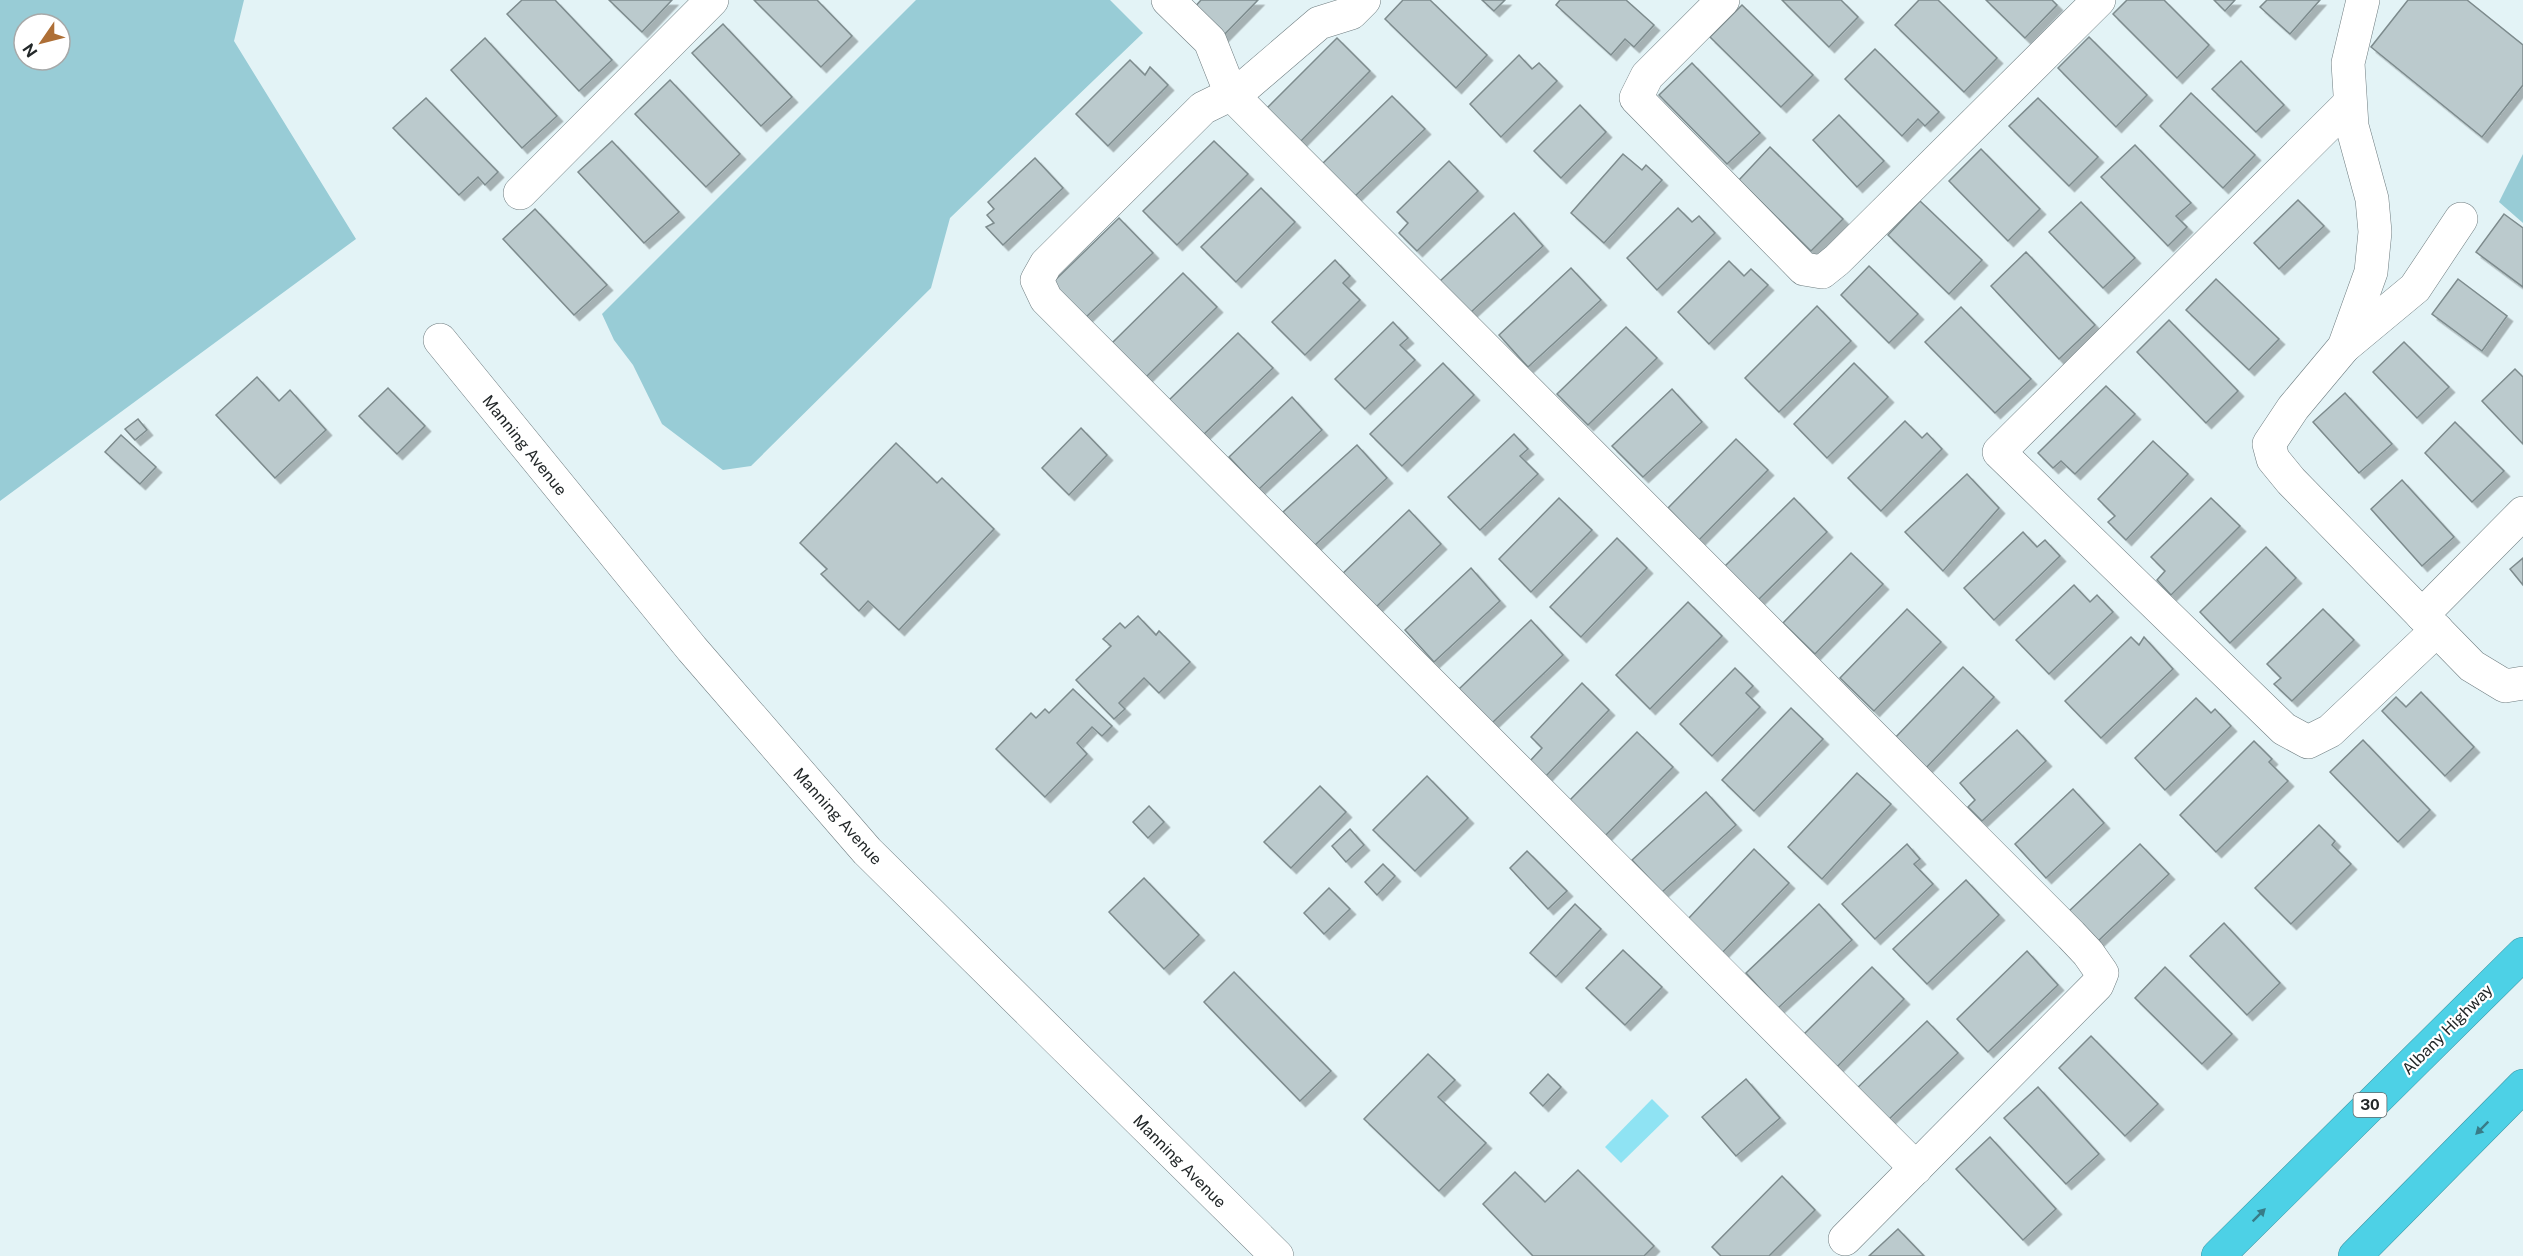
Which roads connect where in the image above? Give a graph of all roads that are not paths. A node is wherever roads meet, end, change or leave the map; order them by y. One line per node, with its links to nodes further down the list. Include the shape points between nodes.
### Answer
1 (712, 0): 9 (street)
2 (1167, 0): 7 (street, via 1210,41)
3 (1364, 0): 7 (street, via 1351,13 1319,23)
4 (1723, 0): 5 (street, via 1647,76 1636,98 1804,269 1822,272)
5 (2099, 0)
6 (2363, 0): 8 (street, via 2348,63)
7 (1232, 94): 18 (street, via 2088,952 2102,973 2097,985); 18 (street, via 1203,108 1046,264 1037,280 1046,299)
8 (2350, 104): 12 (street, via 2352,126 2372,199 2375,232 2371,272); 14 (street, via 1999,452 2284,729 2308,742 2330,731)
9 (520, 194)
10 (2462, 219): 12 (street, via 2415,288)
11 (440, 340): 20 (street, Manning Avenue, via 692,649 867,851)
12 (2344, 347): 14 (street, via 2293,408 2269,444 2273,459)
13 (2523, 513): 14 (street)
14 (2430, 622): 15 (street, via 2472,666 2505,686)
15 (2523, 683)
16 (2523, 954): 21 (highway, Albany Highway / 30, one-way to 16)
17 (2523, 1086): 22 (highway, one-way to 22)
18 (1916, 1168): 19 (street)
19 (1845, 1239)
20 (1277, 1256)
21 (2218, 1256)
22 (2355, 1256)

